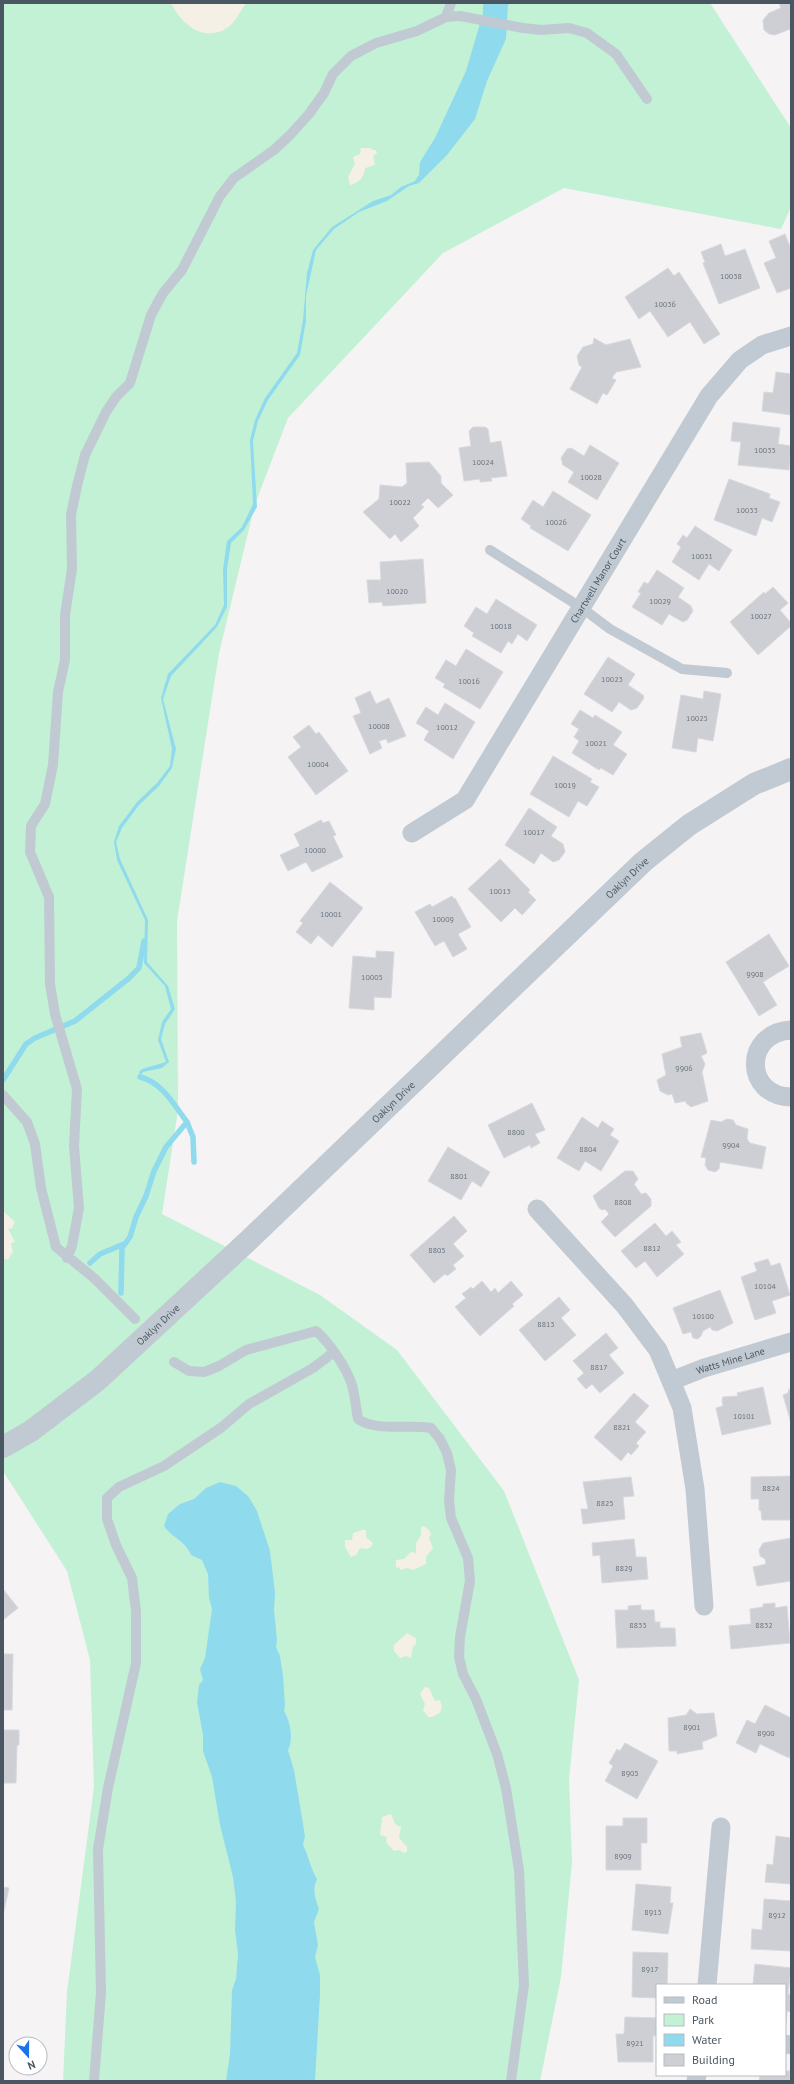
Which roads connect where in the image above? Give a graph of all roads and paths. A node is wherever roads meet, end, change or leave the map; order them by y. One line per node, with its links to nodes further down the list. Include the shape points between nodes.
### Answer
1 (450, 3): 2 (lane)
2 (446, 17): 3 (lane, via 460,16 541,30 569,28 587,33 616,54); 14 (lane, via 416,31 376,43 351,56 333,74 313,109 290,135 274,150 234,178 220,196 182,270 163,293 151,316 130,383 106,412 85,455 71,515 72,569 65,615 66,660 58,692 53,765 45,804 32,826 30,852 49,897 50,984 54,1014 77,1089 74,1146 79,1208 72,1246)
3 (647, 99)
4 (791, 336): 6 (street, Chartwell Manor Court, via 762,345 740,360 709,396)
5 (490, 550): 6 (lane)
6 (582, 608): 7 (lane, via 610,629 682,669); 9 (street, Chartwell Manor Court, via 465,800)
7 (726, 673)
8 (791, 768): 20 (street, Oaklyn Drive, via 747,788 689,825 643,862 256,1233 98,1380 31,1431)
9 (412, 833)
10 (791, 1030): 12 (street, via 772,1035 764,1041 755,1060 760,1082 779,1096)
11 (3, 1095): 14 (lane, via 27,1122 35,1144 41,1188 53,1240)
12 (791, 1097)
13 (537, 1209): 19 (street, via 625,1306 658,1350)
14 (67, 1258): 15 (lane, via 94,1278)
15 (135, 1319)
16 (791, 1342): 19 (street, Watts Mine Lane, via 704,1368)
17 (334, 1352): 18 (lane, via 329,1342 316,1331 246,1350 204,1372 189,1371); 24 (lane, via 313,1368 249,1404 222,1427 164,1466 119,1487 107,1498 107,1519 132,1578 136,1611 136,1663 108,1788 98,1849 101,1993); 25 (lane, via 352,1386 358,1419 366,1425 415,1425 431,1428 440,1439 451,1470 451,1518 468,1558 470,1581 459,1657 463,1674 476,1699 497,1754 506,1788 519,1870 524,1985)
18 (174, 1362)
19 (672, 1381): 21 (street, via 682,1408 695,1489)
20 (3, 1447)
21 (704, 1606)
22 (720, 1827): 23 (street)
23 (707, 1984)
24 (94, 2081)
25 (511, 2081)

